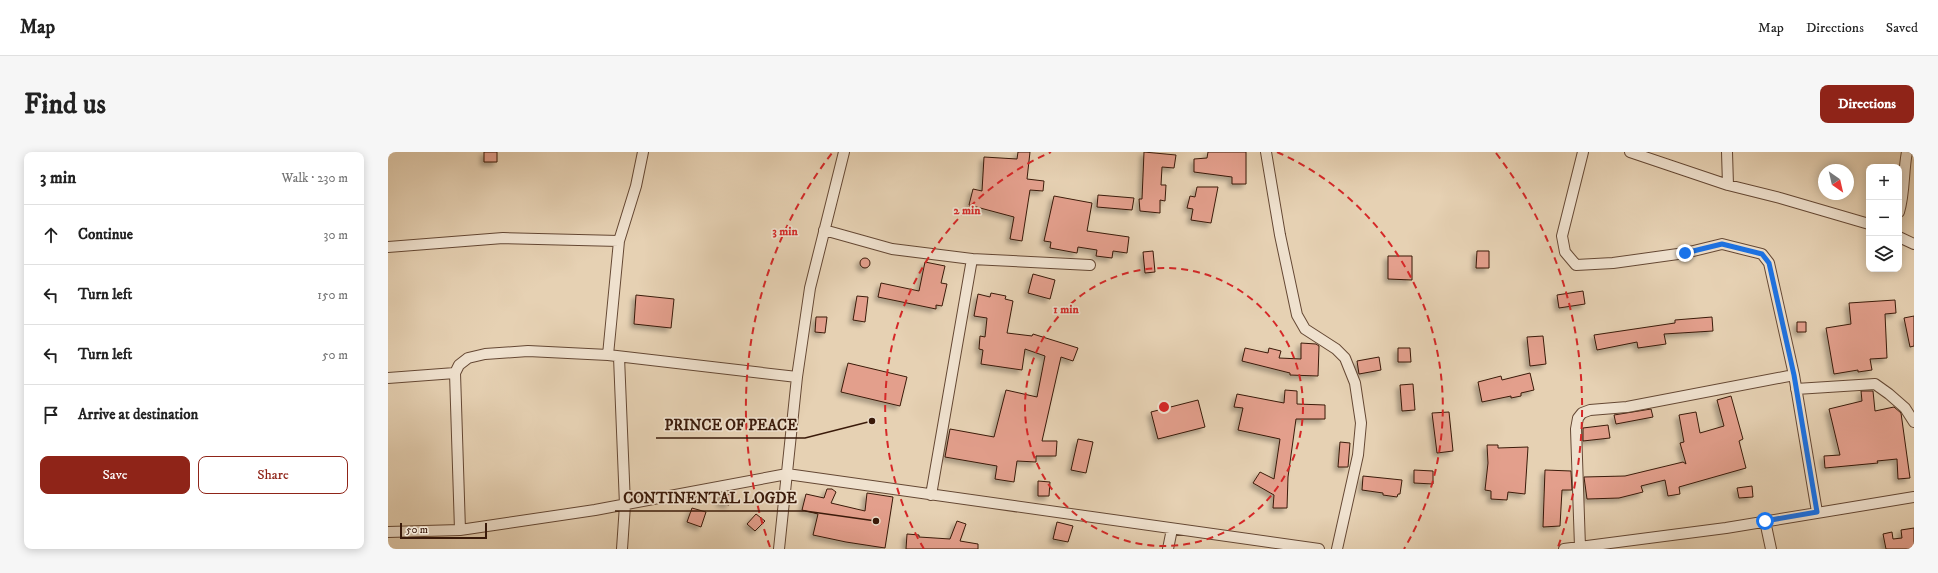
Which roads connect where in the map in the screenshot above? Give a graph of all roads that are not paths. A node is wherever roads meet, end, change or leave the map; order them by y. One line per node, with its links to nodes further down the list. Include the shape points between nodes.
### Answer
1 (643, 152): 13 (street, via 636,186)
2 (844, 152): 11 (street)
3 (1266, 152): 40 (street, via 1297,315 1305,329 1336,349 1345,358 1355,383 1361,423 1358,454)
4 (1583, 152): 21 (street, via 1562,236 1565,252 1576,265 1613,263 1685,253 1722,244 1762,254 1769,263 1772,274)
5 (1630, 152): 8 (street)
6 (1727, 152): 8 (street)
7 (1907, 152): 9 (street, via 1903,172)
8 (1728, 185): 10 (street)
9 (1902, 202)
10 (1866, 223)
11 (824, 230): 16 (street, via 892,249); 22 (street, via 810,288)
12 (1902, 238): 14 (street)
13 (619, 241): 15 (street, via 503,238); 18 (street)
14 (1914, 244)
15 (388, 247)
16 (972, 259): 17 (street); 27 (street)
17 (1090, 265)
18 (608, 355): 19 (street); 20 (street, via 528,351 485,354 468,358 459,365)
19 (619, 357): 22 (street); 29 (street)
20 (455, 373): 23 (street); 33 (street)
21 (1794, 375): 24 (street); 35 (street, via 1627,407 1582,413 1576,429)
22 (797, 377): 26 (street)
23 (388, 378)
24 (1796, 389): 25 (street, via 1875,384 1905,408); 30 (street)
25 (1914, 422)
26 (787, 474): 27 (street); 29 (street); 37 (street)
27 (931, 495): 32 (street)
28 (1914, 497): 30 (street)
29 (625, 505): 33 (street); 36 (street)
30 (1817, 512): 31 (street)
31 (1765, 521): 35 (street); 42 (street)
32 (1172, 529): 38 (street); 39 (street)
33 (460, 530): 34 (street)
34 (388, 532)
35 (1580, 547): 41 (street)
36 (622, 549)
37 (779, 549)
38 (1168, 549)
39 (1319, 549)
40 (1337, 549)
41 (1564, 549)
42 (1771, 549)

